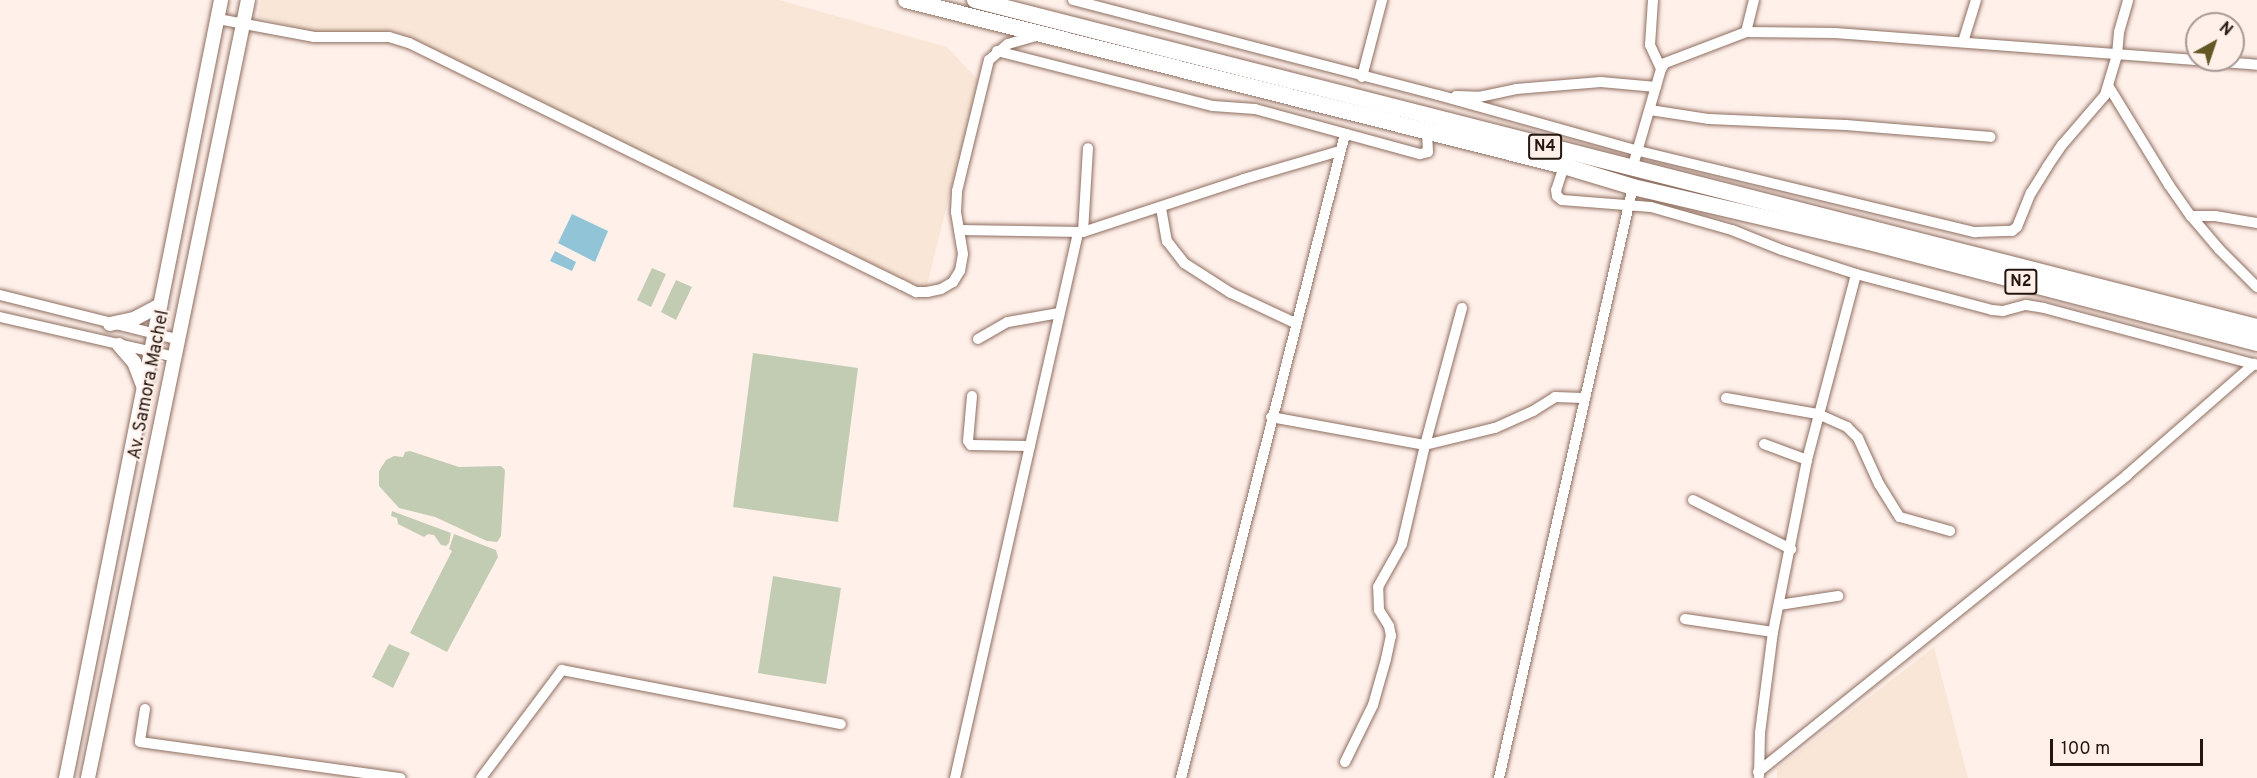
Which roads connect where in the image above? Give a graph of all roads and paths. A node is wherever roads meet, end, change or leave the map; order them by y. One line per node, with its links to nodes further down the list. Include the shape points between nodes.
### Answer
1 (221, 0): 11 (main road, Av. Samora Machel)
2 (248, 0): 12 (main road, Av. Samora Machel)
3 (906, 0): 14 (highway, N4)
4 (975, 0): 32 (highway, N4)
5 (1073, 0): 20 (street)
6 (1382, 0): 20 (street)
7 (1653, 0): 19 (street, via 1650,45)
8 (1754, 0): 13 (street)
9 (1976, 0): 15 (street)
10 (2128, 0): 17 (street)
11 (218, 19): 12 (street); 44 (main road, Av. Samora Machel)
12 (243, 23): 39 (street, via 314,37 389,37 409,43 916,292 941,289 953,282 963,254); 52 (main road, Av. Samora Machel)
13 (1746, 32): 15 (street, via 1835,33); 19 (street, via 1671,60)
14 (1044, 34): 16 (street); 25 (highway, N4)
15 (1963, 42): 17 (street)
16 (997, 51): 26 (street, via 1203,104 1255,109); 39 (street, via 985,69 957,191)
17 (2117, 55): 18 (street); 22 (street)
18 (2257, 65)
19 (1660, 69): 21 (street)
20 (1362, 77): 23 (street)
21 (1656, 87): 23 (street, via 1601,82 1516,89 1479,97); 24 (street)
22 (2109, 87): 30 (street, via 2047,167 2012,231 1976,232 1952,227); 36 (street)
23 (1438, 95): 30 (street)
24 (1650, 110): 27 (street, via 1709,120 1846,125); 30 (street)
25 (1427, 132): 26 (street, via 1428,152 1420,154); 31 (highway, N4)
26 (1345, 134): 29 (street)
27 (1991, 137)
28 (1088, 148): 40 (street)
29 (1340, 151): 35 (street); 48 (street)
30 (1639, 151): 32 (street)
31 (1564, 166): 33 (highway, N4); 34 (street, via 1556,190 1562,200)
32 (1632, 169): 50 (highway, N4)
33 (1633, 187): 34 (street); 37 (highway, N4)
34 (1629, 205): 41 (street, via 1698,219); 61 (street)
35 (1161, 208): 40 (street); 48 (street, via 1167,241 1184,263 1231,293)
36 (2191, 216): 38 (street); 42 (street)
37 (1785, 222): 54 (highway, N2)
38 (2257, 223)
39 (959, 230): 40 (street)
40 (1081, 233): 46 (street)
41 (1856, 274): 58 (street, via 1992,310 2026,305 2044,308); 63 (street)
42 (2257, 287)
43 (0, 295): 49 (street)
44 (160, 305): 49 (main road, via 135,319); 51 (main road, Av. Samora Machel)
45 (1462, 308): 67 (street)
46 (1059, 314): 53 (street, via 1008,322); 66 (street)
47 (0, 316): 55 (street)
48 (1295, 323): 64 (street)
49 (110, 324): 51 (street)
50 (2257, 327)
51 (155, 334): 52 (street); 56 (main road, Av. Samora Machel)
52 (177, 339): 57 (main road, Av. Samora Machel)
53 (978, 339)
54 (2257, 343)
55 (119, 345): 56 (street); 59 (main road, via 134,362)
56 (152, 351): 57 (street); 59 (main road, Av. Samora Machel)
57 (174, 357): 81 (main road, Av. Samora Machel)
58 (2256, 364): 79 (street, via 2127,475)
59 (143, 385): 80 (main road, Av. Samora Machel)
60 (972, 396): 66 (street, via 968,441 971,445)
61 (1583, 398): 67 (street, via 1555,397 1495,428); 86 (street)
62 (1726, 398): 63 (street)
63 (1818, 414): 68 (street); 70 (street, via 1846,427 1858,438 1879,484 1900,517)
64 (1271, 417): 67 (street); 85 (street)
65 (1764, 444): 68 (street)
66 (1030, 446): 84 (street)
67 (1425, 446): 78 (street, via 1402,544 1378,587 1379,610 1391,636 1386,659 1373,705)
68 (1807, 460): 71 (street)
69 (1693, 500): 71 (street)
70 (1950, 531)
71 (1791, 549): 73 (street)
72 (1838, 596): 73 (street)
73 (1779, 605): 75 (street)
74 (1685, 620): 75 (street)
75 (1773, 633): 79 (street)
76 (145, 709): 82 (street, via 140,742)
77 (841, 724): 83 (street, via 562,670)
78 (1344, 762)
79 (1758, 775)
80 (66, 778)
81 (88, 778)
82 (401, 778)
83 (480, 778)
84 (955, 778)
85 (1181, 778)
86 (1499, 778)

